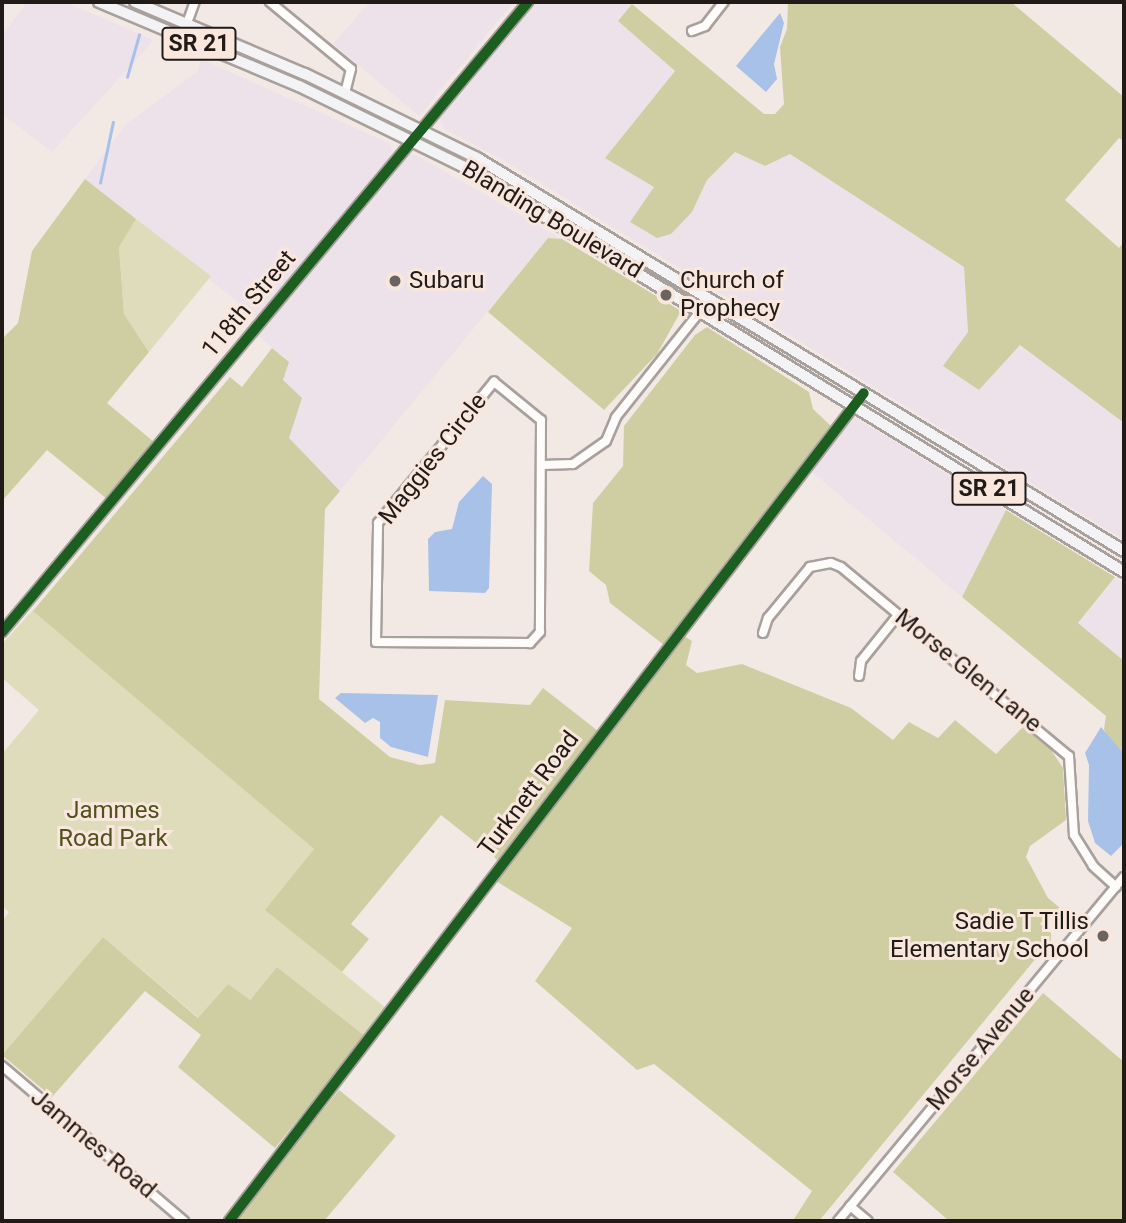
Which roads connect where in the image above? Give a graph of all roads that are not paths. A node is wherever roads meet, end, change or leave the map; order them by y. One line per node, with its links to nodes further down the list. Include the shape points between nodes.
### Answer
1 (99, 2): 9 (main road, Blanding Boulevard / SR 21)
2 (135, 2): 7 (main road, Blanding Boulevard / SR 21)
3 (195, 2): 7 (street)
4 (270, 2): 12 (street, via 351,69)
5 (528, 2): 13 (street, 118th Street)
6 (723, 2): 8 (street, via 705,26)
7 (189, 25): 9 (street); 10 (main road, Blanding Boulevard / SR 21)
8 (692, 31)
9 (182, 37): 11 (main road, Blanding Boulevard / SR 21)
10 (305, 74): 11 (street); 12 (main road, Blanding Boulevard / SR 21)
11 (299, 86): 14 (main road, Blanding Boulevard / SR 21)
12 (345, 93): 13 (main road, Blanding Boulevard / SR 21)
13 (422, 129): 14 (street, 118th Street); 15 (main road, Blanding Boulevard / SR 21)
14 (413, 139): 16 (main road, Blanding Boulevard / SR 21); 29 (street, 118th Street)
15 (570, 212): 16 (street); 18 (main road, Blanding Boulevard / SR 21)
16 (564, 224): 17 (main road, Blanding Boulevard / SR 21)
17 (673, 292): 18 (main road); 19 (main road, Blanding Boulevard / SR 21)
18 (714, 301): 20 (main road, Blanding Boulevard / SR 21)
19 (701, 310): 20 (main road); 22 (main road, Blanding Boulevard / SR 21); 23 (street, via 616,417 606,441 573,464)
20 (744, 319): 21 (main road, Blanding Boulevard / SR 21)
21 (864, 393): 22 (street, Turknett Road); 24 (main road, Blanding Boulevard / SR 21)
22 (854, 403): 25 (main road, Blanding Boulevard / SR 21); 37 (street, Turknett Road)
23 (542, 465): 23 (street, Maggies Circle, via 540,632 536,638 530,643 376,642 378,523 494,382 541,421)
24 (1009, 481): 25 (main road); 26 (main road, Blanding Boulevard / SR 21)
25 (1000, 496): 27 (main road, Blanding Boulevard / SR 21)
26 (1124, 551)
27 (1124, 572)
28 (898, 615): 30 (street, Morse Glen Lane, via 841,567 821,563 802,573 768,618); 31 (street, via 860,661); 33 (street, Morse Glen Lane, via 1069,756 1074,835 1093,866)
29 (2, 632)
30 (763, 633)
31 (859, 676)
32 (1124, 877): 33 (street, Morse Avenue)
33 (1116, 887): 35 (street, Morse Avenue)
34 (2, 1066): 36 (street, Jammes Road)
35 (850, 1206): 38 (street, Morse Avenue); 39 (street)
36 (180, 1220)
37 (229, 1221)
38 (838, 1221)
39 (868, 1221)

